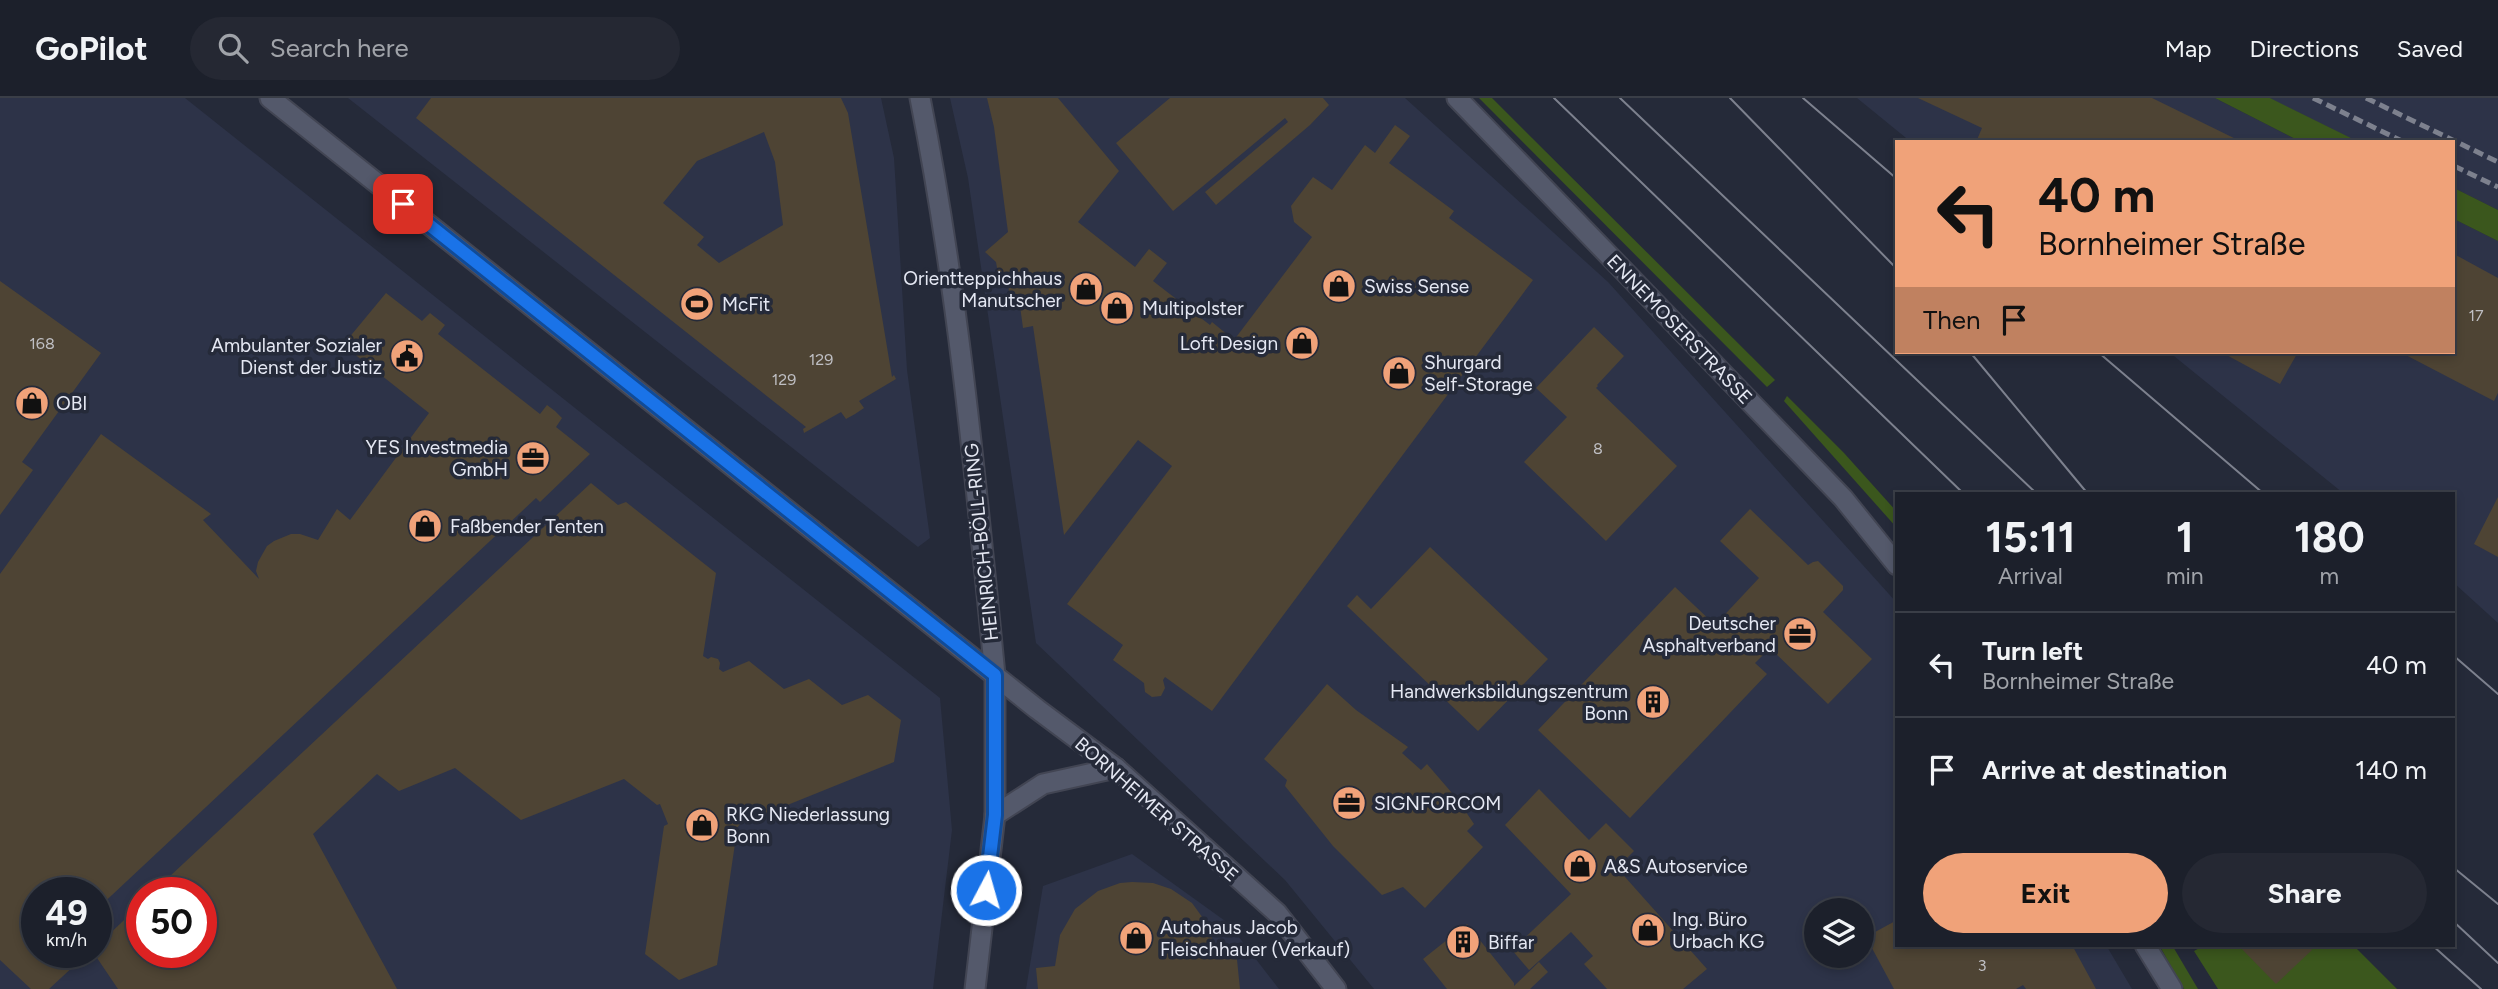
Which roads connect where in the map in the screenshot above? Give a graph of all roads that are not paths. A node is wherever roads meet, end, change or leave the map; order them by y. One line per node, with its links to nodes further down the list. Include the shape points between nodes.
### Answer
1 (270, 98): 5 (main road, BORNHEIMER STRASSE)
2 (920, 98): 5 (main road, HEINRICH-BÖLL-RING, via 958,339)
3 (1457, 98): 4 (main road, ENNEMOSERSTRASSE, via 1843,498)
4 (1895, 563)
5 (995, 675): 6 (main road, BORNHEIMER STRASSE); 7 (main road, HEINRICH-BÖLL-RING)
6 (1116, 768): 7 (main road, via 1043,784); 10 (main road, BORNHEIMER STRASSE, via 1277,913)
7 (995, 815): 9 (main road, HEINRICH-BÖLL-RING)
8 (2146, 947): 11 (main road)
9 (975, 989)
10 (1336, 989)
11 (2172, 989)

